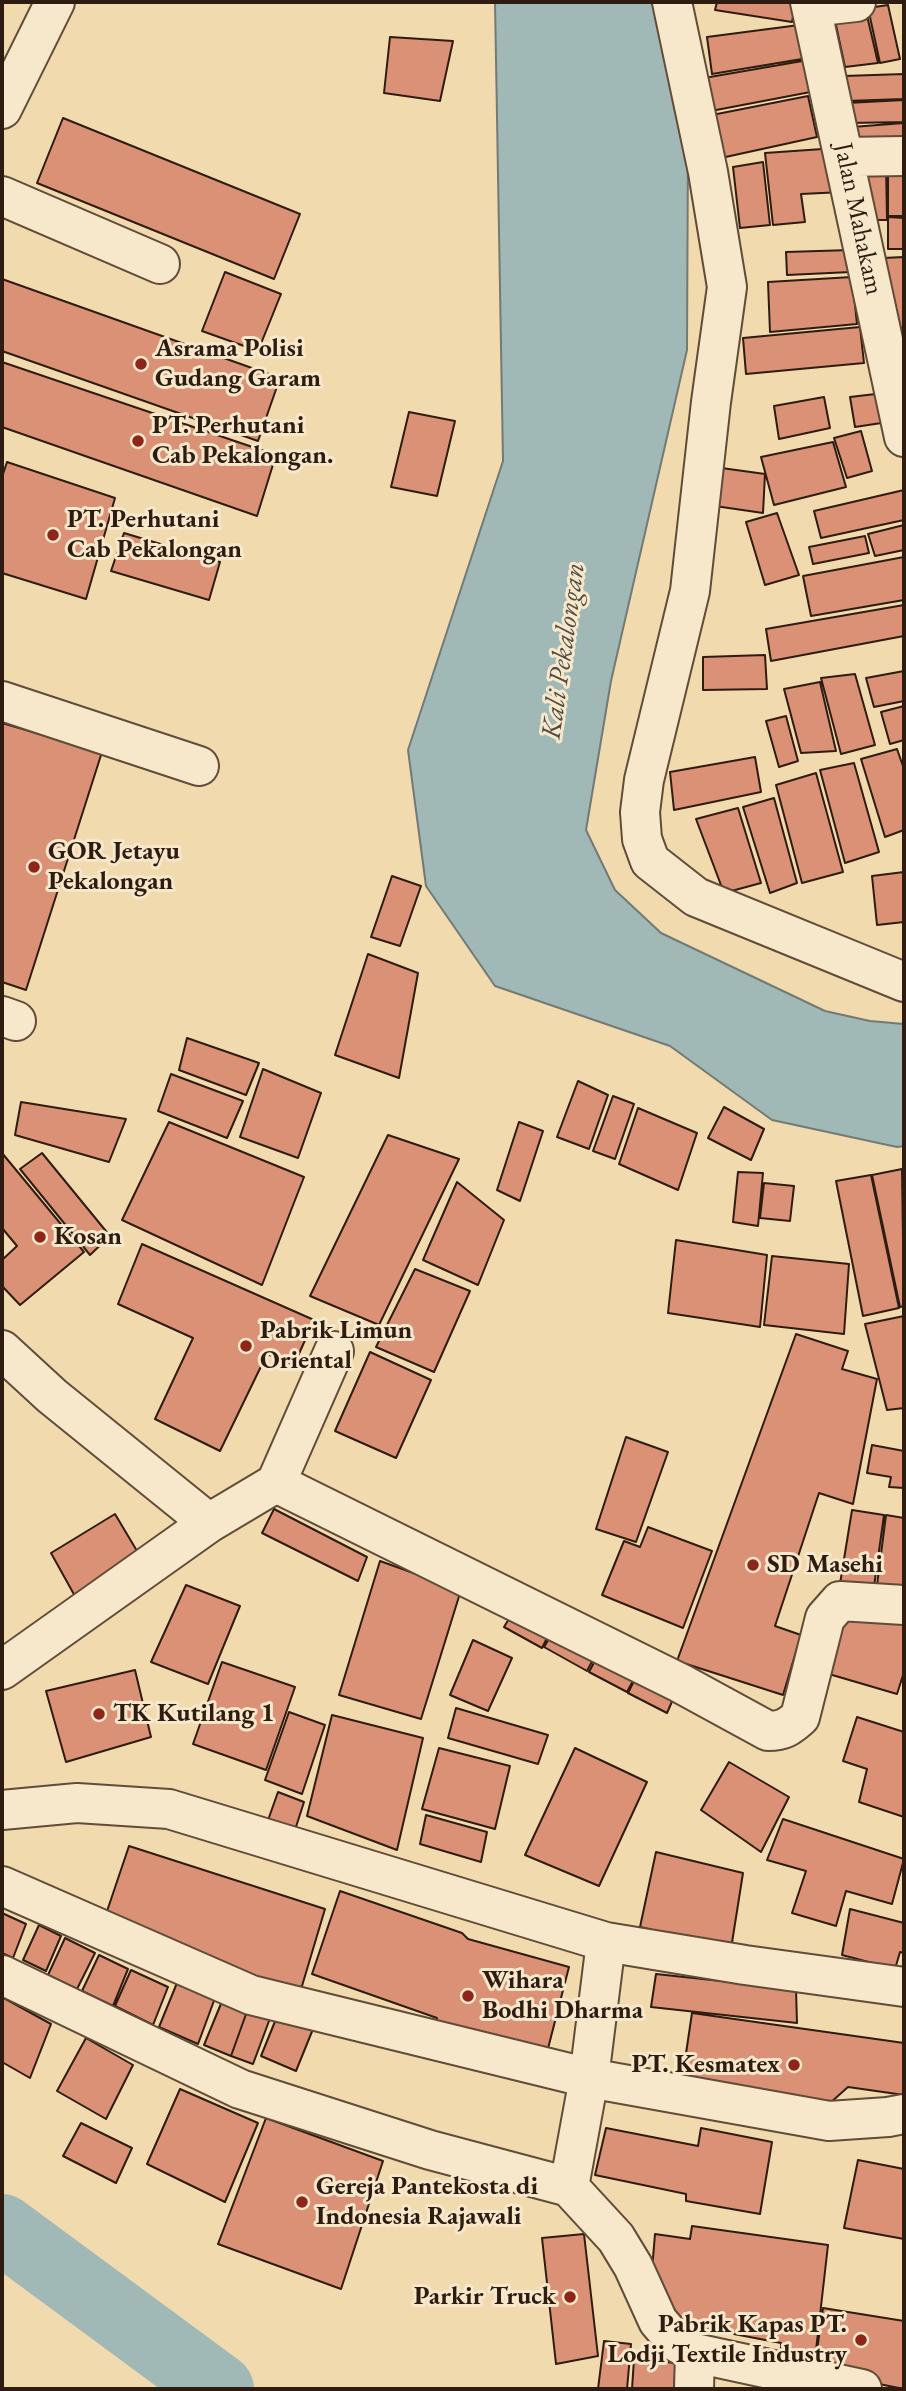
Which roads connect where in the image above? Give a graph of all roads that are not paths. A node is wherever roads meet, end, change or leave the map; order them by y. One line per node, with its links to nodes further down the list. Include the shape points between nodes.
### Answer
1 (55, 2): 5 (street)
2 (672, 2): 13 (street, via 727,287 690,591 644,780 642,839 650,861 696,897)
3 (856, 2): 4 (street)
4 (811, 5): 7 (street, Jalan Mahakam)
5 (2, 109)
6 (904, 156): 7 (street)
7 (845, 158): 10 (street, Jalan Mahakam)
8 (2, 196): 9 (street)
9 (160, 264)
10 (904, 437)
11 (2, 701): 12 (street)
12 (199, 766)
13 (904, 982)
14 (2, 1350): 17 (street, via 51,1396)
15 (334, 1351): 16 (street)
16 (276, 1483): 17 (street); 18 (street, via 680,1682 768,1731 780,1731 800,1717 829,1611 840,1601)
17 (209, 1523): 19 (street)
18 (904, 1605)
19 (2, 1670)
20 (2, 1811): 22 (street, via 77,1803 169,1809)
21 (2, 1886): 25 (street, via 251,1995)
22 (606, 1942): 24 (street); 25 (street)
23 (2, 1975): 27 (street, via 240,2089 430,2150)
24 (904, 1987)
25 (589, 2078): 26 (street, via 829,2121); 27 (street)
26 (904, 2114)
27 (569, 2187): 28 (street, via 616,2238 658,2321)
28 (694, 2371): 29 (street)
29 (862, 2389)

